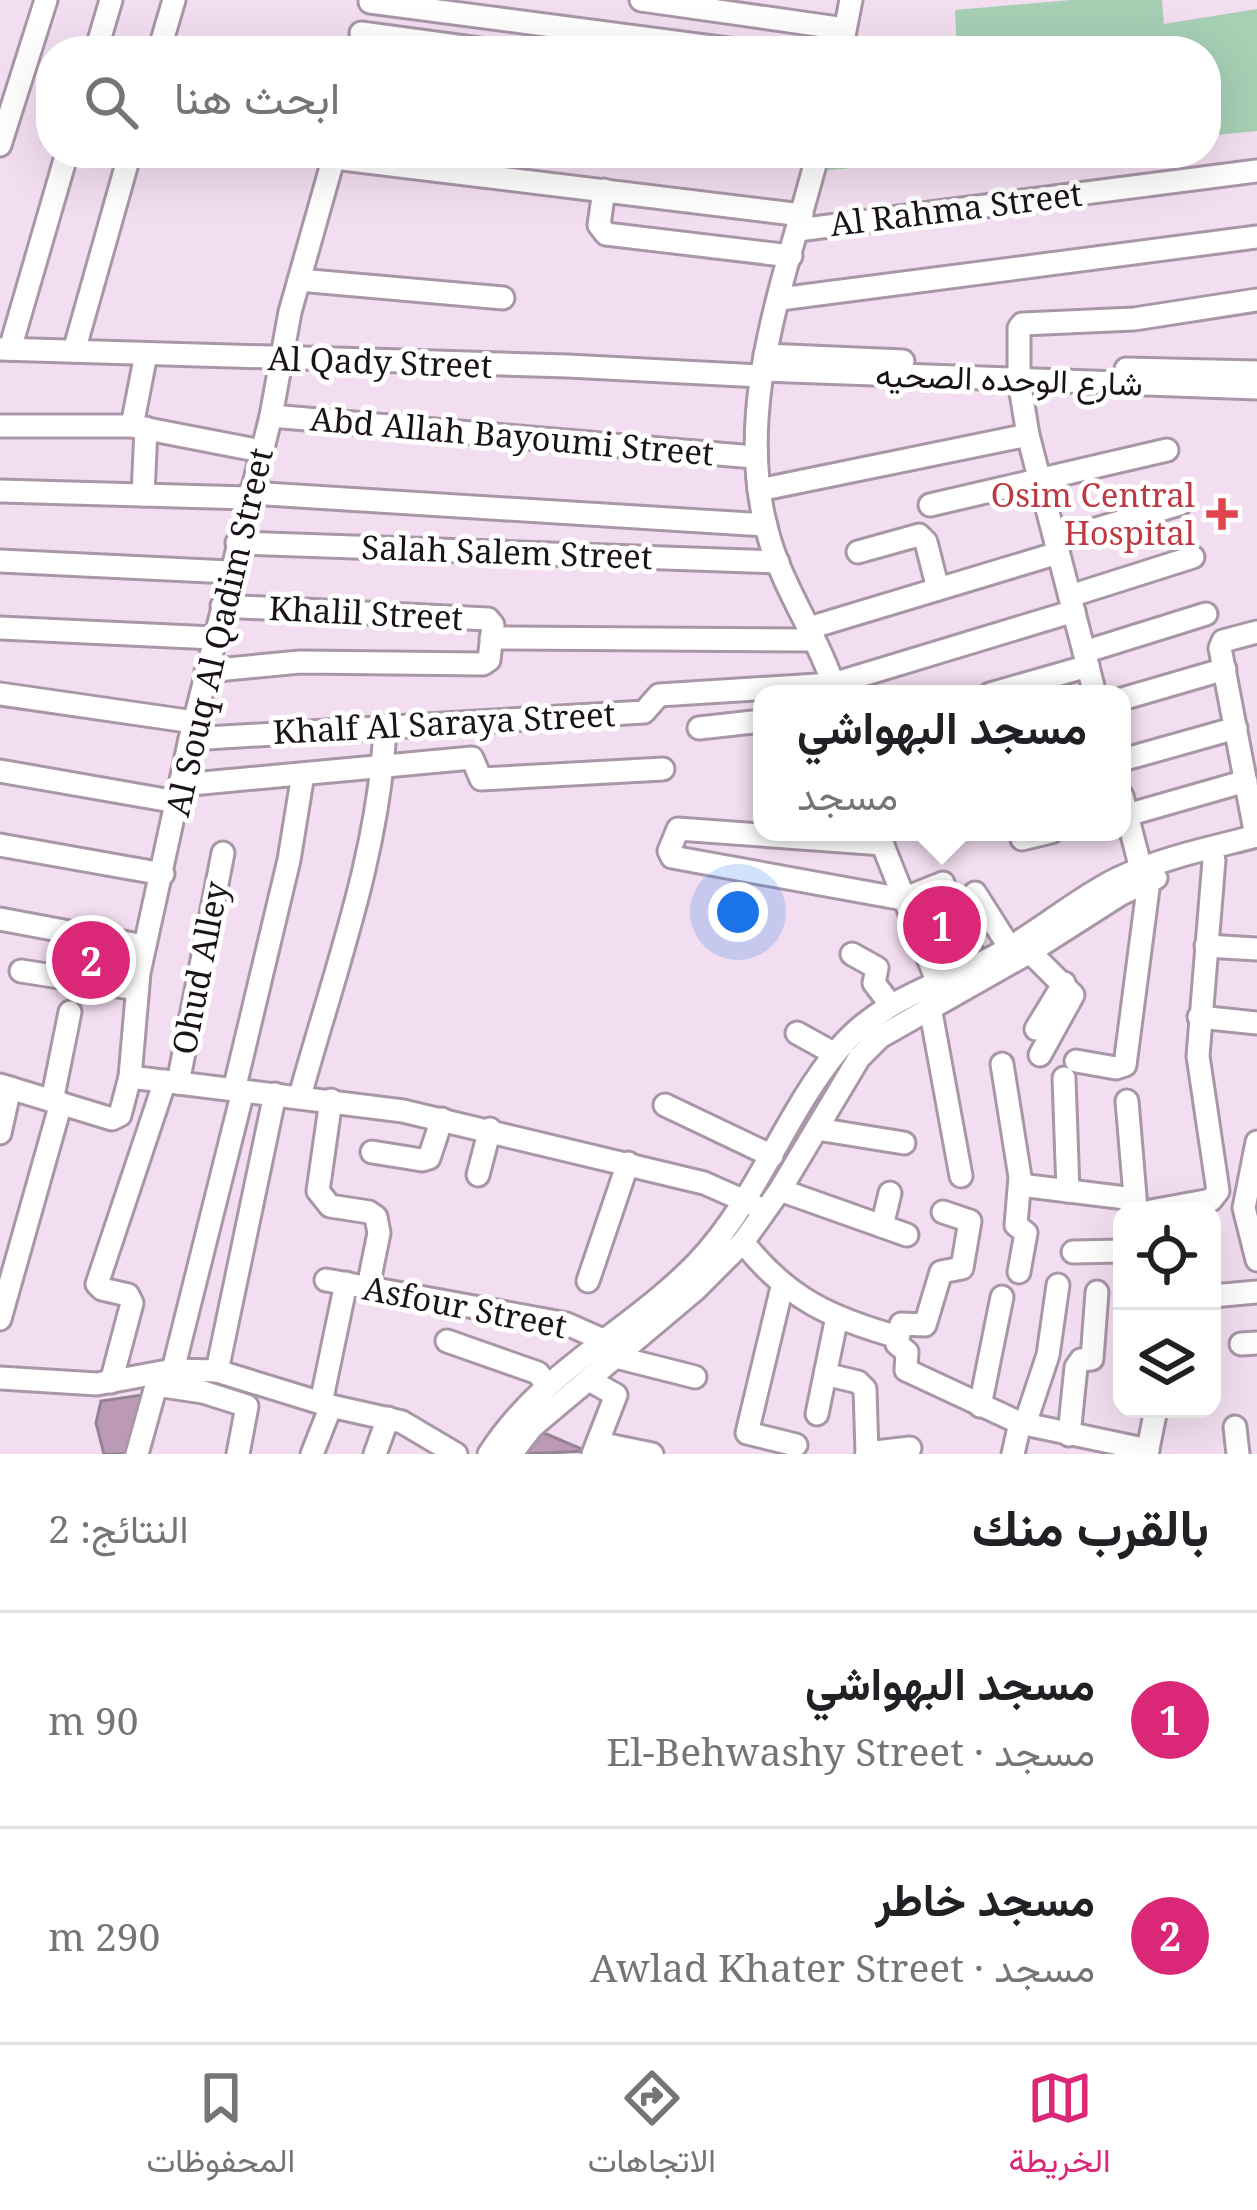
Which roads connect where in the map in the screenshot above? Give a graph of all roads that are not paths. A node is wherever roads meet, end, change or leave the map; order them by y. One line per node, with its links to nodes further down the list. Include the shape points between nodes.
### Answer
1 (46, 0): 13 (street)
2 (111, 0): 7 (street)
3 (174, 0): 8 (street)
4 (641, 0): 11 (street)
5 (851, 0): 12 (street)
6 (370, 1): 9 (street); 10 (street)
7 (100, 36)
8 (163, 36)
9 (361, 36)
10 (630, 36)
11 (823, 36)
12 (844, 36)
13 (0, 145)
14 (62, 168): 28 (street)
15 (126, 168): 30 (street)
16 (331, 168): 24 (street, Al Souq Al Qadim Street)
17 (434, 168): 20 (street, Al Rahma Street)
18 (815, 168): 21 (street)
19 (1257, 171): 21 (street, Al Rahma Street)
20 (604, 190): 21 (street, Al Rahma Street); 23 (street, via 599,225 606,234)
21 (800, 222): 23 (street)
22 (1257, 237): 26 (street)
23 (790, 256): 26 (street)
24 (298, 280): 25 (street); 32 (street, Al Souq Al Qadim Street)
25 (503, 298)
26 (780, 299): 33 (street)
27 (1257, 300): 35 (street, via 1134,319 1022,324)
28 (9, 318): 29 (street)
29 (5, 349): 30 (street, Al Qady Street)
30 (74, 351): 31 (street, Al Qady Street)
31 (146, 354): 32 (street, Al Qady Street); 39 (street)
32 (280, 359): 33 (street, Al Qady Street); 37 (street, Al Souq Al Qadim Street)
33 (762, 367): 35 (street, شارع الوحده الصحيه); 43 (street)
34 (1257, 372): 35 (street, شارع الوحده الصحيه)
35 (1019, 373): 36 (street, شارع الوحده الصحيه); 40 (street)
36 (1257, 388)
37 (271, 416): 42 (street, Al Souq Al Qadim Street); 43 (street, Abd Allah Bayoumi Street)
38 (0, 426): 39 (street)
39 (139, 427): 42 (street); 47 (street)
40 (1028, 435): 44 (street); 45 (street)
41 (1167, 450): 44 (street)
42 (261, 452): 48 (street, Al Souq Al Qadim Street)
43 (754, 457): 45 (street)
44 (1039, 478): 50 (street); 53 (street)
45 (759, 490): 51 (street)
46 (0, 491): 47 (street)
47 (143, 495): 48 (street)
48 (248, 496): 51 (street); 52 (street, Al Souq Al Qadim Street)
49 (1180, 504): 53 (street)
50 (930, 506)
51 (766, 525): 57 (street)
52 (237, 543): 57 (street, Salah Salem Street); 58 (street, Al Souq Al Qadim Street)
53 (1057, 547): 59 (street); 60 (street)
54 (858, 552): 59 (street, via 919,535)
55 (1193, 557): 60 (street, Khalf Al Saraya Street)
56 (0, 561): 58 (street)
57 (778, 562): 65 (street)
58 (230, 572): 61 (street, Al Souq Al Qadim Street)
59 (938, 589): 65 (street)
60 (1072, 604): 68 (street); 72 (street, Khalf Al Saraya Street)
61 (222, 606): 66 (street, Al Souq Al Qadim Street); 67 (street, Khalil Street, via 488,619)
62 (1206, 614): 68 (street)
63 (0, 628): 66 (street)
64 (1257, 632): 69 (street, via 1223,641)
65 (811, 634): 67 (street); 71 (street)
66 (214, 638): 70 (street, Al Souq Al Qadim Street)
67 (491, 638): 70 (street, via 483,664 300,662)
68 (1086, 659): 73 (street); 74 (street)
69 (1225, 669): 77 (street); 81 (street)
70 (206, 671): 82 (street, Al Souq Al Qadim Street)
71 (833, 685)
72 (845, 685)
73 (1015, 685)
74 (1093, 685)
75 (753, 692): 79 (street, Khalf Al Saraya Street, via 659,695 644,712)
76 (0, 694): 82 (street, Khalf Al Saraya Street)
77 (1131, 696)
78 (753, 722): 80 (street)
79 (385, 726): 82 (street, Khalf Al Saraya Street); 84 (street)
80 (699, 728)
81 (1236, 728): 83 (street); 88 (street)
82 (192, 730): 89 (street, Al Souq Al Qadim Street)
83 (1131, 757)
84 (383, 767): 85 (street, via 472,758 481,779); 87 (street); 128 (street)
85 (663, 769)
86 (0, 771): 89 (street)
87 (303, 774): 89 (street); 126 (street)
88 (1246, 781): 90 (street); 93 (street)
89 (179, 794): 99 (street, Al Souq Al Qadim Street)
90 (1131, 807)
91 (1131, 831): 100 (street)
92 (753, 832): 103 (street, via 678,829 669,851)
93 (1257, 836): 100 (street)
94 (881, 841): 103 (street)
95 (0, 845): 99 (street)
96 (1257, 849): 98 (street)
97 (223, 853): 124 (street, Ohud Alley)
98 (1214, 860): 100 (street); 106 (street)
99 (163, 874): 105 (street, Al Souq Al Qadim Street)
100 (1145, 874): 108 (street, via 1100,888); 148 (street, via 1125,1065 1070,1070)
101 (943, 883): 103 (street)
102 (975, 893): 108 (street)
103 (903, 899): 113 (street)
104 (0, 920): 105 (street)
105 (144, 946): 112 (street, Al Souq Al Qadim Street)
106 (1205, 946): 107 (street); 116 (street)
107 (1257, 949)
108 (1020, 950): 111 (street); 113 (street)
109 (851, 954): 114 (street, via 877,968 874,983)
110 (21, 971): 112 (street)
111 (1064, 982): 118 (street); 121 (street, via 1073,1000)
112 (137, 989): 123 (street, Al Souq Al Qadim Street)
113 (937, 997): 114 (street); 135 (street, via 859,1058); 145 (street)
114 (890, 1004): 120 (street)
115 (70, 1012): 131 (street)
116 (1199, 1017): 117 (street); 142 (street, via 1199,1078)
117 (1257, 1023)
118 (1036, 1029)
119 (797, 1034): 120 (street)
120 (835, 1054): 140 (street)
121 (1040, 1054)
122 (1002, 1064): 146 (street)
123 (130, 1077): 124 (street); 131 (street, Al Souq Al Qadim Street, via 112,1119)
124 (171, 1082): 126 (street); 182 (street, Ohud Alley, via 97,1284 132,1303)
125 (5, 1087): 131 (street); 136 (street)
126 (238, 1090): 127 (street); 178 (street)
127 (275, 1094): 128 (street); 177 (street)
128 (299, 1096): 129 (street)
129 (331, 1100): 133 (street); 164 (street, via 317,1191 330,1206 369,1212 379,1233)
130 (1126, 1101): 151 (street)
131 (57, 1102): 172 (street)
132 (665, 1105): 140 (street)
133 (442, 1119): 134 (street); 139 (street, via 428,1158)
134 (490, 1129): 141 (street); 144 (street)
135 (818, 1129): 138 (street); 147 (street)
136 (0, 1133)
137 (1257, 1142): 143 (street)
138 (904, 1143)
139 (372, 1152)
140 (772, 1156): 153 (street)
141 (628, 1163): 153 (street); 163 (street)
142 (1215, 1169): 143 (street); 152 (street, via 1214,1198)
143 (1249, 1169): 154 (street)
144 (478, 1175)
145 (961, 1176)
146 (1020, 1186): 148 (street); 162 (street, via 1016,1225 1027,1233)
147 (780, 1190): 153 (street); 156 (street)
148 (1068, 1191): 150 (street)
149 (890, 1193): 156 (street)
150 (1118, 1202)
151 (1140, 1202)
152 (1182, 1202)
153 (755, 1206): 158 (street); 175 (street)
154 (1251, 1209): 161 (street)
155 (943, 1212): 174 (street, via 970,1221 961,1270 942,1270 925,1324 904,1322)
156 (881, 1226): 157 (street)
157 (907, 1235)
158 (743, 1242): 166 (street); 175 (street, via 695,1290)
159 (1113, 1251): 160 (street)
160 (1073, 1252)
161 (1257, 1261)
162 (1019, 1272)
163 (588, 1281)
164 (347, 1283): 175 (street, Asfour Street, via 567,1324); 184 (street)
165 (1058, 1285): 189 (street, via 1048,1355)
166 (782, 1287): 171 (street); 192 (street, via 747,1432)
167 (1096, 1292): 191 (street, via 1092,1358 1076,1367)
168 (1257, 1292): 169 (street)
169 (1221, 1295)
170 (1002, 1297): 185 (street)
171 (837, 1317): 174 (street); 176 (street)
172 (0, 1319)
173 (447, 1341): 183 (street, via 538,1373)
174 (902, 1345): 185 (street, via 910,1374)
175 (609, 1348): 179 (street, Asfour Street); 181 (street); 183 (street)
176 (826, 1370): 186 (street); 204 (street, via 865,1389)
177 (217, 1371): 178 (street); 184 (street)
178 (163, 1377): 182 (street); 196 (street); 197 (street, via 248,1406)
179 (695, 1377)
180 (0, 1378): 182 (street)
181 (589, 1380): 193 (street, via 616,1395); 202 (street)
182 (111, 1382)
183 (546, 1384): 201 (street)
184 (326, 1404): 187 (street); 198 (street)
185 (980, 1406): 189 (street)
186 (817, 1414)
187 (388, 1418): 199 (street); 200 (street)
188 (1154, 1418): 195 (street)
189 (1023, 1424): 191 (street); 205 (street)
190 (1235, 1427): 206 (street)
191 (1069, 1435): 195 (street)
192 (796, 1445)
193 (596, 1448): 203 (street)
194 (910, 1448): 204 (street)
195 (1148, 1452)
196 (136, 1454)
197 (238, 1454)
198 (313, 1454)
199 (375, 1454)
200 (455, 1454)
201 (489, 1454)
202 (511, 1454)
203 (652, 1454)
204 (867, 1454)
205 (1013, 1454)
206 (1238, 1454)

